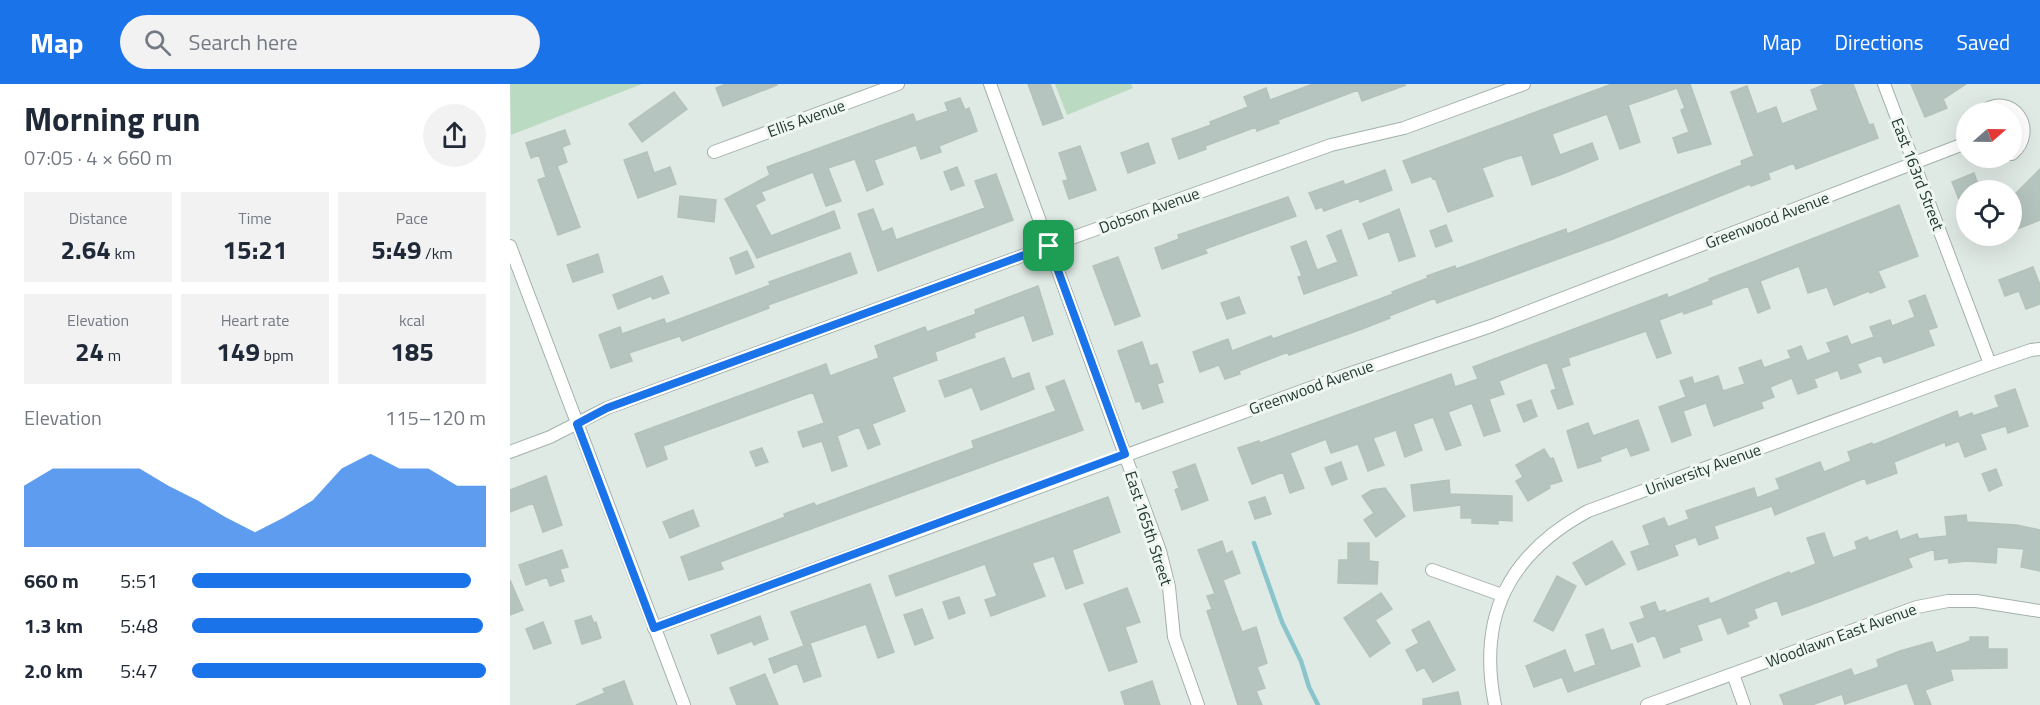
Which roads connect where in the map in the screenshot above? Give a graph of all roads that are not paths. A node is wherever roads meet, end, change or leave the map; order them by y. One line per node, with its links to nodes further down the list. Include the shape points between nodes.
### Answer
1 (898, 84): 8 (street, Ellis Avenue)
2 (990, 84): 11 (street, East 165th Street)
3 (1524, 84): 11 (street, Dobson Avenue, via 1404,128 1331,145)
4 (1884, 84): 9 (street, East 163rd Street)
5 (2022, 123): 6 (street, via 2025,133)
6 (2022, 142)
7 (1956, 148): 9 (street, Greenwood Avenue)
8 (714, 152)
9 (1914, 163): 13 (street, East 163rd Street); 16 (street, Greenwood Avenue, via 1491,326)
10 (510, 246): 14 (street)
11 (1049, 246): 14 (street, Dobson Avenue, via 607,408); 16 (street, East 165th Street)
12 (2040, 349): 13 (street, University Avenue)
13 (1990, 364): 18 (street, University Avenue, via 1588,511 1546,538)
14 (577, 424): 15 (street, Dobson Avenue); 20 (street)
15 (510, 452)
16 (1125, 454): 20 (street, Greenwood Avenue); 23 (street, East 165th Street, via 1165,568 1174,638)
17 (1432, 570): 18 (street)
18 (1502, 595): 24 (street, University Avenue, via 1491,643)
19 (2040, 611): 21 (street, Woodlawn East Avenue, via 1976,601 1917,607)
20 (654, 628): 22 (street)
21 (1732, 674): 25 (street, Woodlawn East Avenue); 26 (street)
22 (684, 705)
23 (1198, 705)
24 (1495, 705)
25 (1647, 705)
26 (1744, 705)

